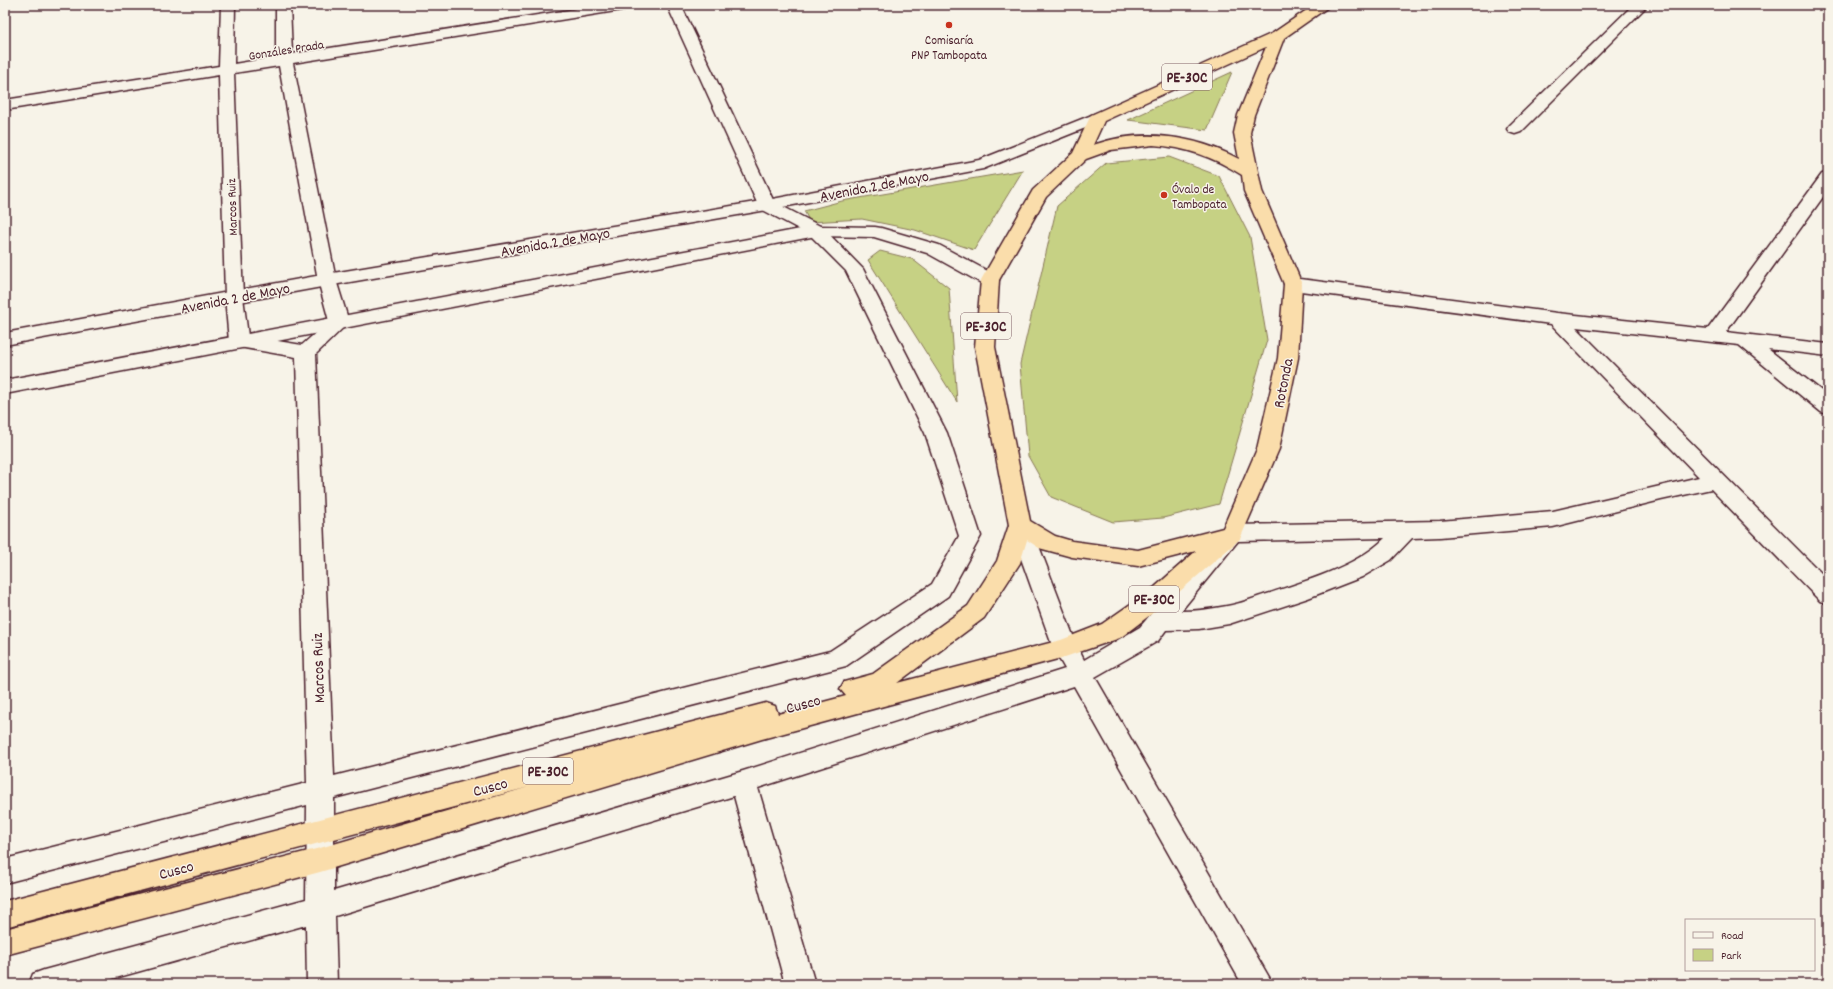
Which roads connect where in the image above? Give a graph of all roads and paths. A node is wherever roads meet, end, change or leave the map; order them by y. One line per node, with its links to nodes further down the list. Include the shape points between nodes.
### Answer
1 (228, 5): 10 (street, Marcos Ruiz)
2 (283, 5): 9 (street)
3 (567, 5): 9 (street, Gonzáles Prada)
4 (628, 5): 9 (street)
5 (674, 5): 18 (street)
6 (1324, 5): 8 (highway, PE-30C)
7 (1641, 5): 14 (street)
8 (1278, 36): 13 (highway, PE-30C); 16 (highway, Rotonda / PE-30C, via 1246,115 1242,133)
9 (284, 54): 10 (street); 20 (street)
10 (226, 64): 11 (street, Gonzáles Prada); 12 (street); 23 (street, Marcos Ruiz)
11 (5, 93)
12 (5, 105)
13 (1097, 118): 15 (highway, PE-30C); 18 (street, Avenida 2 de Mayo, via 983,164)
14 (1515, 129)
15 (1080, 155): 16 (highway, via 1109,145 1141,140 1167,142 1199,148 1223,157); 21 (highway, PE-30C, via 1039,194)
16 (1251, 174): 22 (highway, Rotonda / PE-30C, via 1253,191)
17 (1828, 178): 26 (street)
18 (766, 205): 19 (street); 20 (street, Avenida 2 de Mayo)
19 (816, 231): 21 (street, via 875,232 933,249); 25 (street); 43 (street, via 854,269 936,433 970,536 940,590 837,659)
20 (327, 280): 23 (street, Avenida 2 de Mayo); 25 (street)
21 (990, 280): 35 (highway, PE-30C, via 985,347)
22 (1293, 284): 24 (street); 37 (highway, Rotonda / PE-30C, via 1288,358 1268,449)
23 (234, 297): 27 (street, Avenida 2 de Mayo); 29 (street, Marcos Ruiz)
24 (1557, 319): 26 (street); 34 (street)
25 (339, 322): 29 (street); 31 (street)
26 (1713, 336): 28 (street)
27 (5, 339)
28 (1745, 340): 30 (street); 33 (street)
29 (239, 341): 31 (street); 32 (street)
30 (1828, 350)
31 (306, 352): 43 (street, Marcos Ruiz)
32 (5, 387)
33 (1828, 407)
34 (1714, 480): 36 (street, via 1553,519); 38 (street)
35 (1020, 525): 37 (highway, via 1047,542 1072,549 1138,558); 40 (street); 44 (highway, Cusco / PE-30C, via 1008,563 976,612 880,682)
36 (1406, 530): 37 (street); 39 (street, via 1383,554 1354,571 1300,592 1229,615 1199,620)
37 (1232, 533): 39 (street); 40 (highway, Rotonda / PE-30C, via 1163,593 1111,631)
38 (1828, 595)
39 (1161, 621): 41 (street, via 1150,634)
40 (1065, 648): 41 (street); 45 (highway, Cusco / PE-30C, via 762,729)
41 (1080, 674): 42 (street); 53 (street)
42 (743, 782): 47 (street); 52 (street)
43 (321, 792): 44 (street, Marcos Ruiz); 46 (street)
44 (320, 832): 45 (street, Marcos Ruiz); 48 (highway, Cusco / PE-30C)
45 (320, 860): 47 (street, Marcos Ruiz); 49 (highway, Cusco / PE-30C)
46 (5, 871)
47 (320, 908): 50 (street); 51 (street, Marcos Ruiz)
48 (5, 914)
49 (5, 942)
50 (44, 984)
51 (322, 984)
52 (800, 984)
53 (1258, 984)

